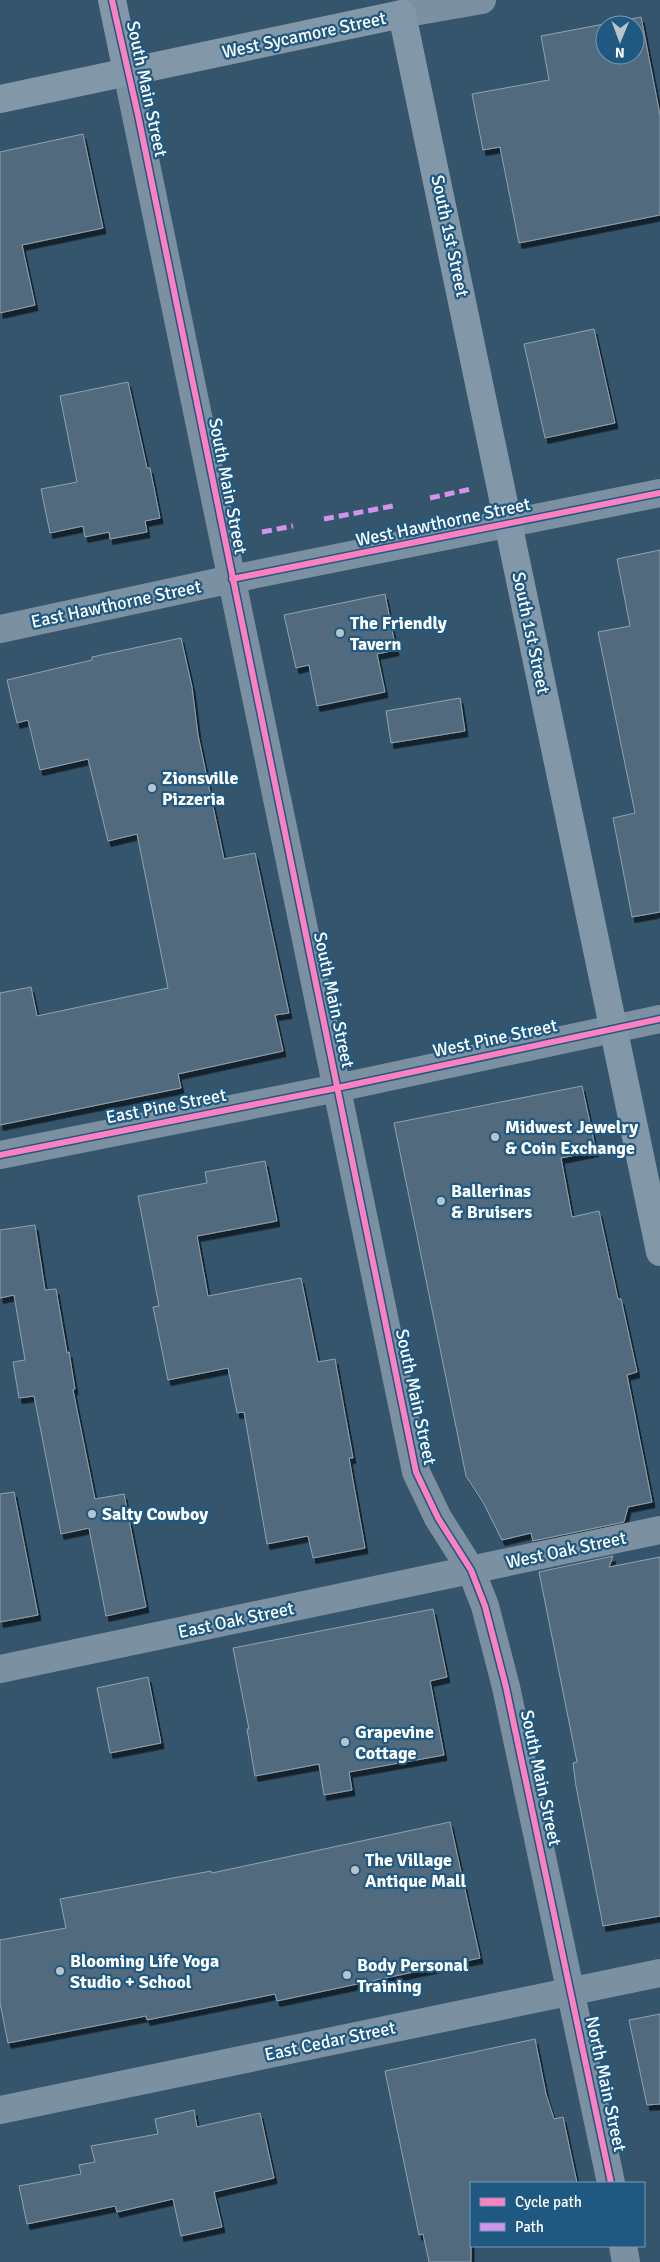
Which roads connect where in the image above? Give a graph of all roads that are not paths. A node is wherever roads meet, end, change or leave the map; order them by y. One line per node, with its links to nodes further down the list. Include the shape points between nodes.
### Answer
1 (112, 0): 4 (main road, South Main Street)
2 (482, 0): 3 (street, West Sycamore Street)
3 (402, 14): 4 (main road, West Sycamore Street); 7 (main road, South 1st Street)
4 (128, 72): 5 (main road, West Sycamore Street); 8 (street, South Main Street)
5 (0, 99)
6 (660, 493): 7 (street, West Hawthorne Street)
7 (508, 524): 8 (street, West Hawthorne Street); 11 (main road, South 1st Street)
8 (232, 579): 9 (street, East Hawthorne Street); 12 (street, South Main Street)
9 (0, 629)
10 (660, 1019): 11 (street, West Pine Street)
11 (613, 1028): 12 (street, West Pine Street); 14 (main road, South 1st Street)
12 (337, 1088): 13 (street, East Pine Street); 16 (street, South Main Street, via 416,1472 438,1518)
13 (0, 1156)
14 (660, 1252)
15 (660, 1530): 16 (street, West Oak Street)
16 (472, 1570): 17 (street, East Oak Street); 19 (street, South Main Street, via 486,1606 506,1687)
17 (0, 1669)
18 (660, 1973): 19 (street, East Cedar Street)
19 (571, 1991): 20 (street, East Cedar Street); 21 (street, North Main Street)
20 (0, 2110)
21 (611, 2182)
22 (623, 2247): 23 (street)
23 (626, 2262)

